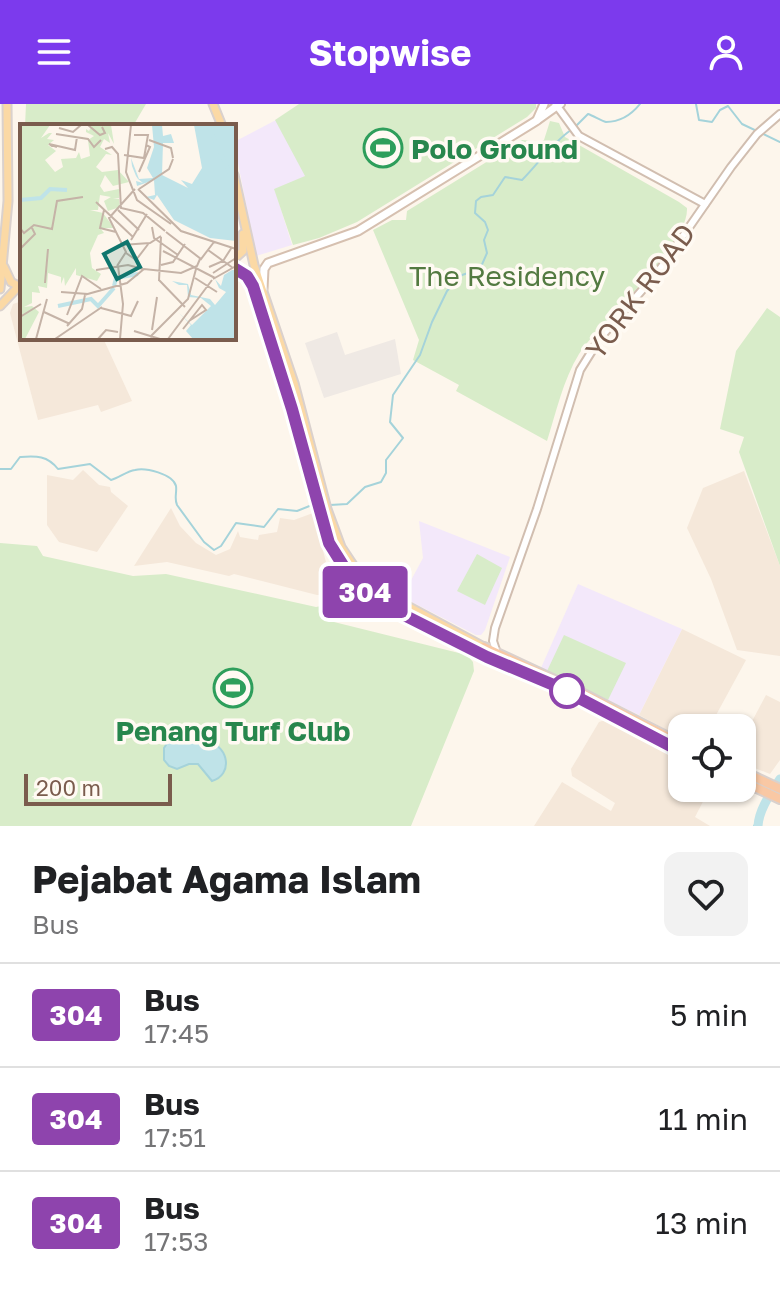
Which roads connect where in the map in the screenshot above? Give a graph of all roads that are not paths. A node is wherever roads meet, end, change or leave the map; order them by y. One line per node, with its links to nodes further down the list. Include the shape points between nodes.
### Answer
1 (7, 104): 12 (main road, via 8,201)
2 (213, 104): 7 (main road)
3 (544, 104): 6 (main road)
4 (558, 105): 6 (main road); 9 (street, via 572,130 595,146)
5 (780, 114): 9 (street, YORK ROAD, via 757,134)
6 (536, 121): 15 (main road, via 358,231 268,263)
7 (221, 124)
8 (236, 185): 10 (main road)
9 (705, 204): 19 (street, YORK ROAD, via 580,370)
10 (243, 220): 11 (main road, via 243,251); 15 (main road)
11 (236, 257)
12 (2, 265): 14 (main road); 16 (main road)
13 (238, 270): 18 (main road, via 253,286)
14 (20, 289): 16 (main road); 17 (main road)
15 (263, 289): 18 (main road, via 302,407)
16 (0, 290)
17 (0, 306)
18 (322, 504): 20 (main road, via 348,560 374,588)
19 (495, 628): 20 (street, YORK ROAD); 21 (street, YORK ROAD)
20 (482, 650): 21 (highway); 23 (highway)
21 (497, 653): 22 (highway)
22 (668, 737)
23 (668, 745)
24 (756, 777): 26 (highway)
25 (756, 788): 26 (highway)
26 (779, 795)

